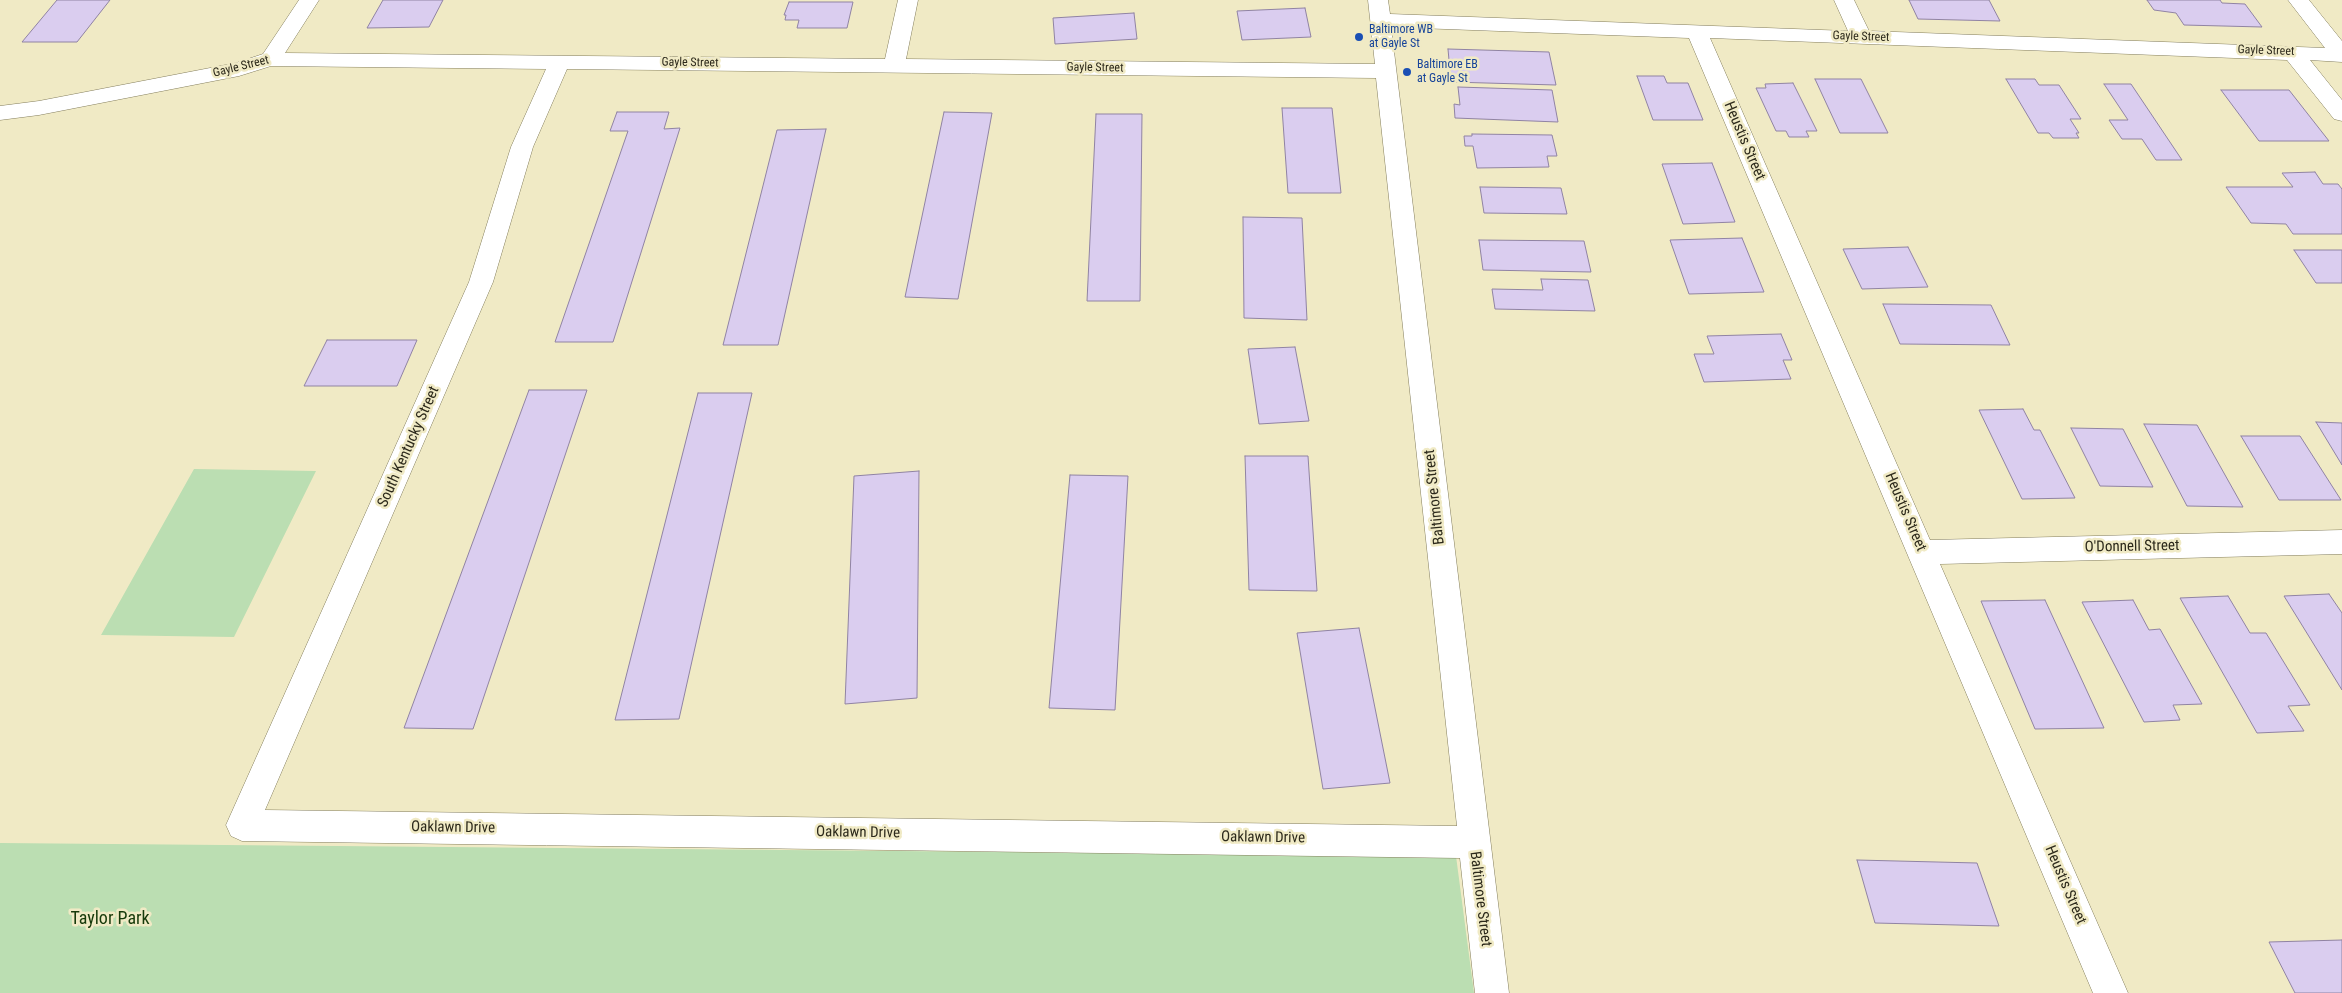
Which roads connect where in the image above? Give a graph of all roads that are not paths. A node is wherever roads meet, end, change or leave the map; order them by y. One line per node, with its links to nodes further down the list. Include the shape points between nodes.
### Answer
1 (309, 0): 10 (street)
2 (908, 0): 12 (street)
3 (1844, 0): 7 (street)
4 (2298, 0): 9 (street)
5 (1379, 10): 6 (street, Gayle Street); 13 (street, Baltimore Street)
6 (1697, 33): 7 (street, Gayle Street); 17 (street, Heustis Street)
7 (1861, 36): 8 (street, Gayle Street)
8 (2292, 52): 9 (street, Gayle Street); 15 (street)
9 (2342, 55)
10 (270, 59): 11 (street, Gayle Street); 14 (street, Gayle Street, via 222,73)
11 (559, 62): 12 (street, Gayle Street); 18 (street, South Kentucky Street, via 522,148 481,282)
12 (894, 66): 13 (street, Gayle Street)
13 (1386, 71): 19 (street, Baltimore Street)
14 (0, 113)
15 (2342, 114)
16 (2342, 542): 17 (street, O'Donnell Street)
17 (1922, 552): 21 (street, Heustis Street)
18 (242, 825): 19 (street, Oaklawn Drive)
19 (1474, 842): 20 (street, Baltimore Street)
20 (1492, 993)
21 (2111, 993)

